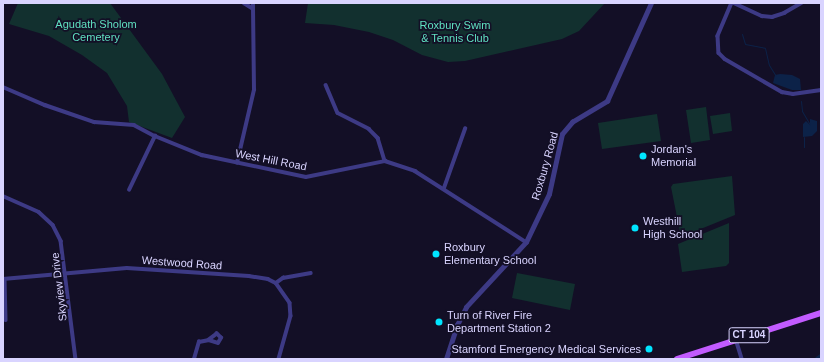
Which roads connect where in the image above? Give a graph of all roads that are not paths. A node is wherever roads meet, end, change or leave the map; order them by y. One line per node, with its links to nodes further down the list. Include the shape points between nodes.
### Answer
1 (244, 3): 6 (street)
2 (253, 3): 6 (street)
3 (651, 3): 17 (street, Roxbury Road, via 607,101 572,122 562,134 549,194)
4 (733, 3): 5 (street, via 762,16 772,17); 9 (street, via 718,36 719,53 725,59 782,92 794,94)
5 (801, 3)
6 (252, 8): 13 (street, via 254,90)
7 (326, 85): 12 (street, via 338,112 369,129 378,138)
8 (3, 87): 11 (street, West Hill Road, via 94,122 134,125)
9 (821, 90)
10 (464, 129): 14 (street)
11 (155, 136): 13 (street, West Hill Road, via 187,150); 15 (street)
12 (385, 161): 13 (street, West Hill Road, via 308,177); 14 (street, West Hill Road, via 416,171)
13 (237, 163)
14 (444, 188): 17 (street, West Hill Road)
15 (129, 190)
16 (3, 196): 18 (street, Skyview Drive, via 30,207 49,220 61,241)
17 (526, 242): 29 (street, Roxbury Road, via 466,307)
18 (67, 272): 20 (street, Westwood Road); 21 (street, Westwood Road, via 126,268 249,276); 26 (street, Skyview Drive)
19 (311, 273): 21 (street, via 304,272 283,278)
20 (4, 279): 23 (street)
21 (276, 283): 28 (street, via 290,303 291,316)
22 (821, 312): 24 (main road, CT 104)
23 (6, 320)
24 (736, 339): 30 (main road, CT 104); 31 (street)
25 (209, 340): 27 (street, via 197,345)
26 (76, 359)
27 (194, 359)
28 (279, 359)
29 (446, 359)
30 (677, 359)
31 (742, 359)

